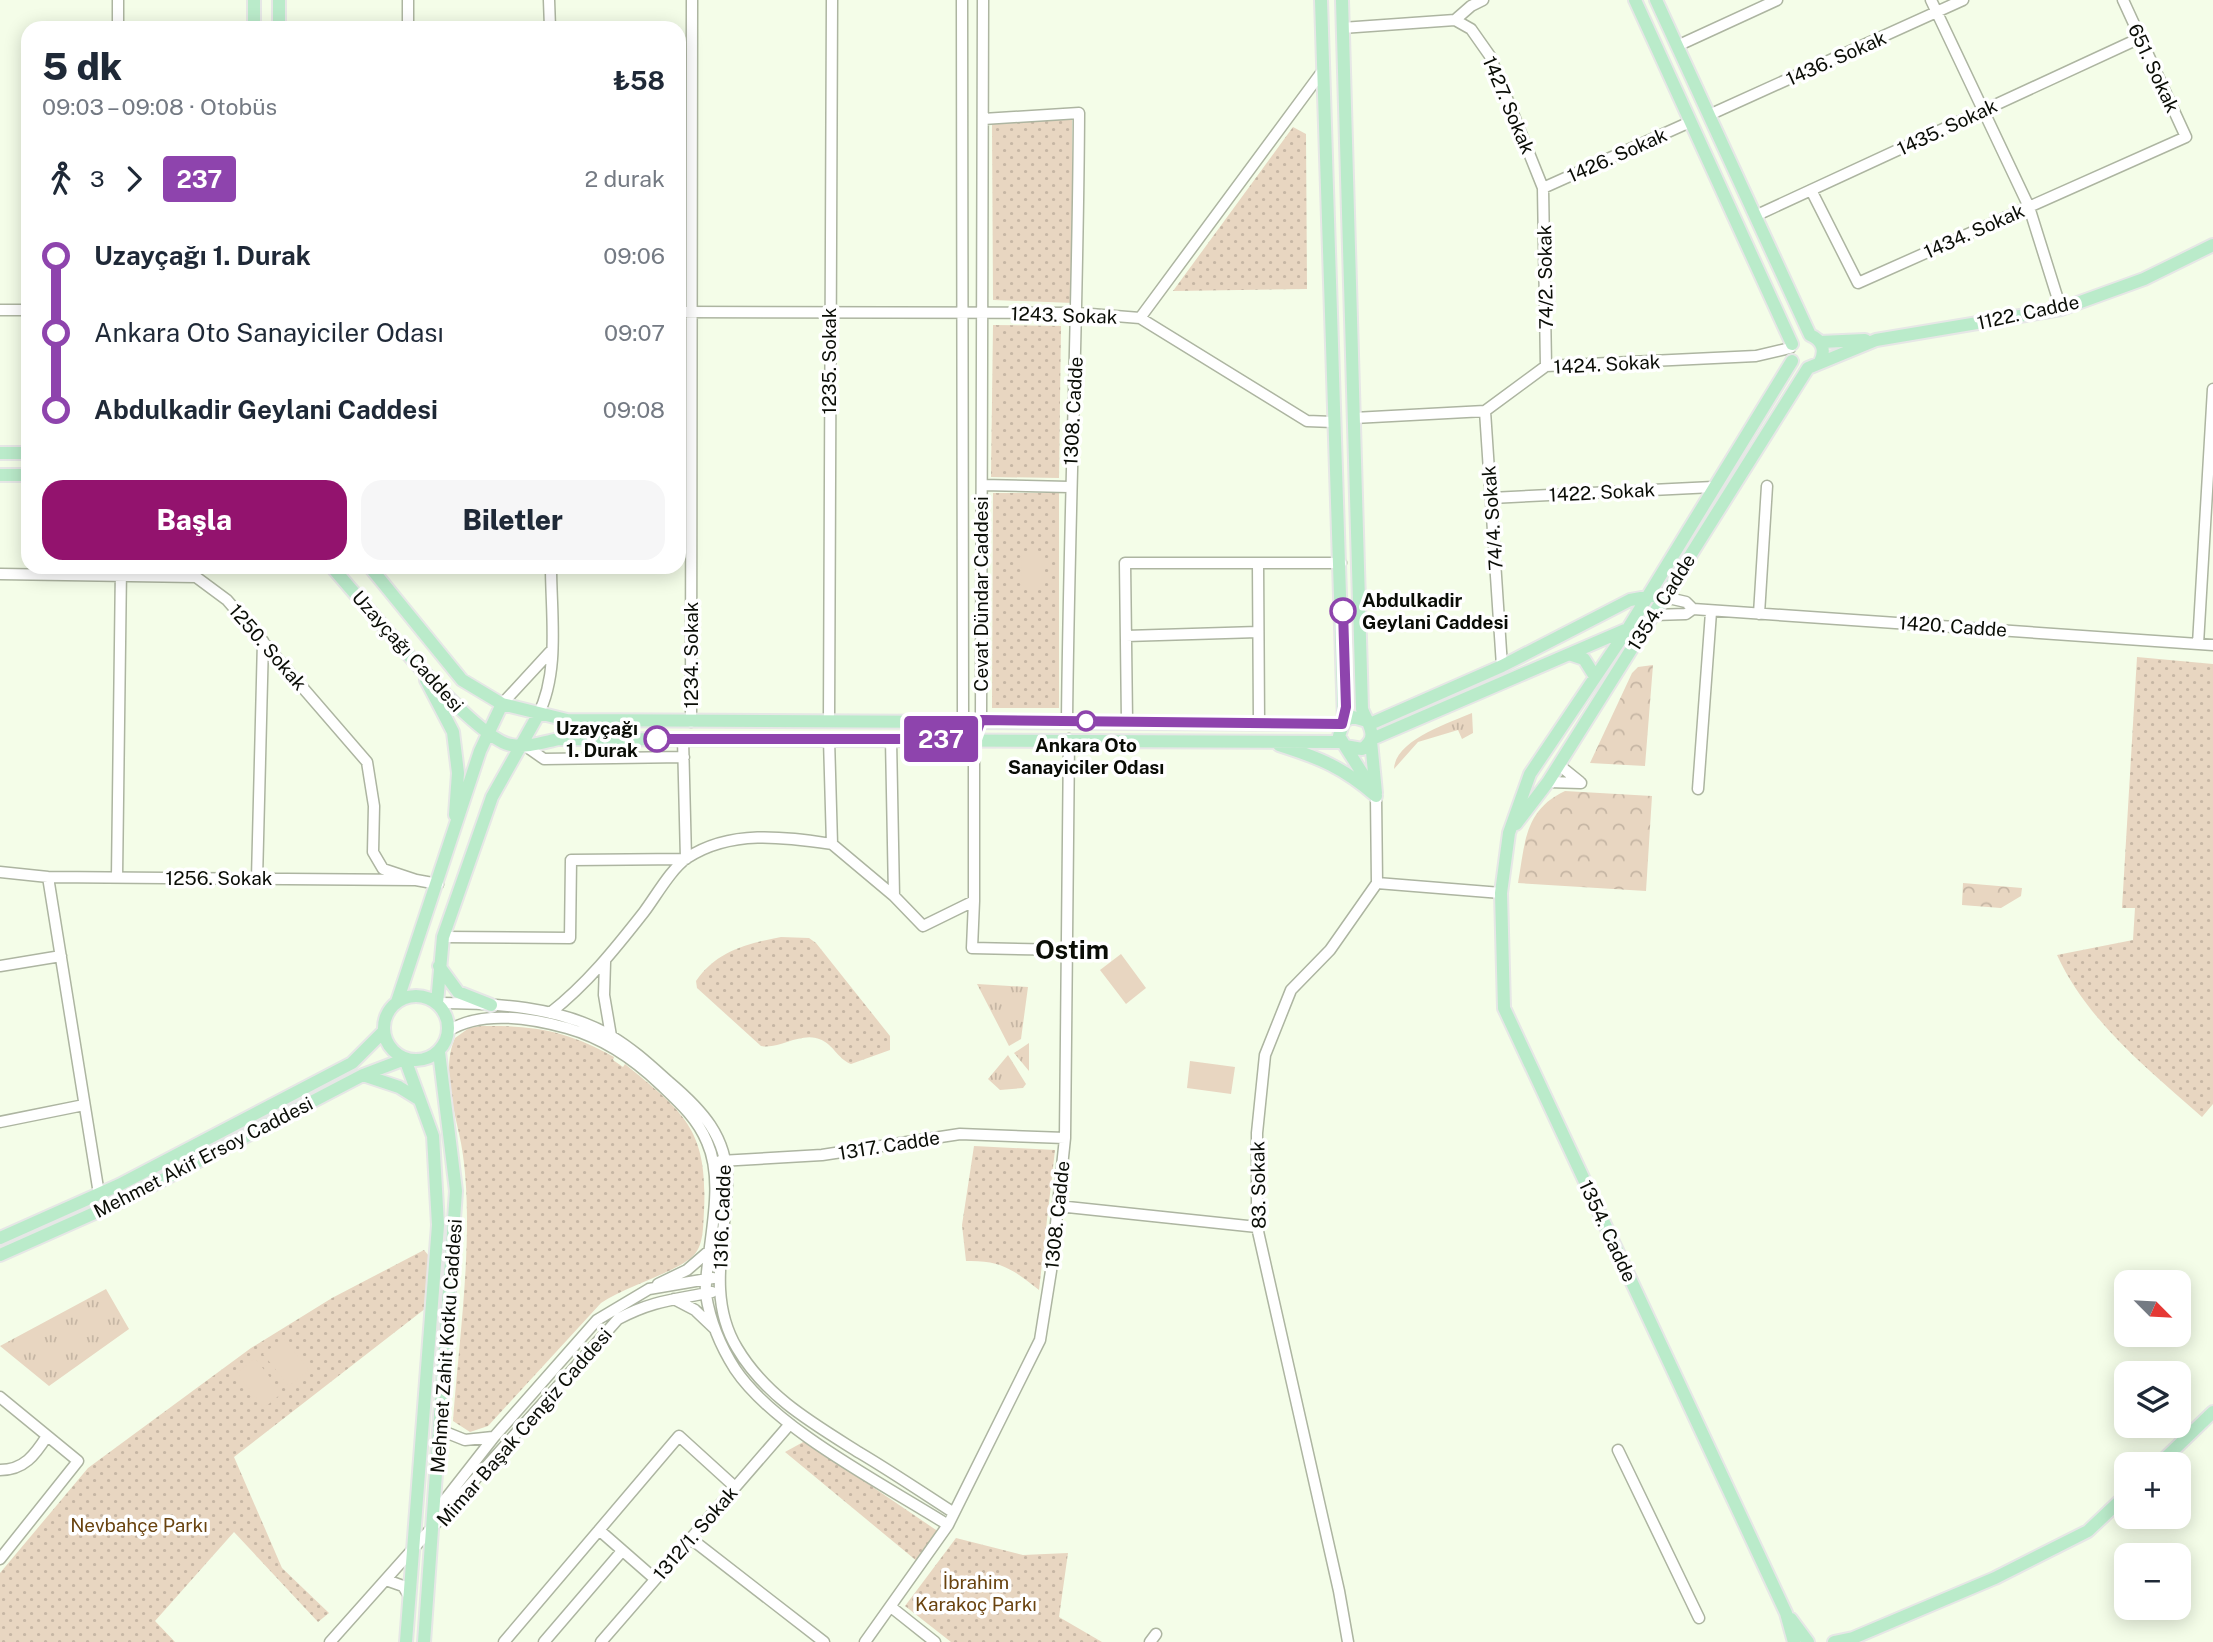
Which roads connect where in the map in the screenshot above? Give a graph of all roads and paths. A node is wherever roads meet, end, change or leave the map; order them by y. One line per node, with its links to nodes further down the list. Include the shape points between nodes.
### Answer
1 (118, 0): 21 (street)
2 (254, 0): 22 (main road)
3 (279, 0): 23 (main road)
4 (408, 0): 24 (street)
5 (549, 0): 25 (street)
6 (692, 0): 46 (street, 1234. Sokak)
7 (832, 0): 44 (street, 1235. Sokak)
8 (962, 0): 47 (street, Cevat Dündar Caddesi)
9 (983, 0): 33 (street, Cevat Dündar Caddesi)
10 (1321, 0): 27 (main road)
11 (1342, 0): 26 (main road)
12 (1483, 0): 20 (street)
13 (1635, 0): 34 (main road)
14 (1656, 0): 29 (main road)
15 (1777, 0): 29 (street)
16 (1931, 0): 19 (street)
17 (1963, 0): 19 (street, 1436. Sokak)
18 (2123, 0): 28 (street, 651. Sokak)
19 (1937, 12): 31 (street); 32 (street, 1436. Sokak)
20 (1455, 20): 26 (street); 36 (street, 1427. Sokak, via 1471,29 1490,56)
21 (118, 21)
22 (254, 21)
23 (279, 21)
24 (408, 21)
25 (550, 21)
26 (1342, 28): 27 (main road); 58 (main road)
27 (1322, 29): 30 (main road)
28 (2140, 38): 31 (street, 1435. Sokak); 35 (street, 651. Sokak)
29 (1677, 46): 32 (main road)
30 (1324, 69): 50 (street, 1243. Sokak); 59 (main road)
31 (1983, 110): 37 (street, 1435. Sokak); 38 (street)
32 (1709, 115): 39 (main road)
33 (983, 119): 48 (street, Cevat Dündar Caddesi); 49 (street, 1308. Cadde, via 1079,113)
34 (1690, 122): 36 (street, 1426. Sokak); 53 (main road)
35 (2186, 136): 38 (street, 1434. Sokak)
36 (1544, 188): 55 (street, 74/2. Sokak)
37 (1811, 190): 38 (street, 1434. Sokak, via 1858,283); 39 (street, 1435. Sokak)
38 (2029, 207): 41 (street)
39 (1755, 216): 51 (main road)
40 (2213, 245): 41 (main road, 1122. Cadde, via 2144,279)
41 (2061, 309): 52 (main road, 1122. Cadde)
42 (0, 310): 43 (street)
43 (21, 310)
44 (829, 311): 46 (street, 1243. Sokak); 47 (street, 1243. Sokak); 99 (street, 1235. Sokak)
45 (686, 312): 46 (street, 1243. Sokak)
46 (691, 312): 102 (street, 1234. Sokak)
47 (962, 312): 48 (street, 1243. Sokak); 97 (street, Cevat Dündar Caddesi)
48 (982, 312): 49 (street, 1243. Sokak); 64 (street, Cevat Dündar Caddesi)
49 (1078, 313): 50 (street, 1243. Sokak); 66 (street, 1308. Cadde)
50 (1140, 318): 59 (street, via 1307,421)
51 (1815, 338): 52 (main road); 53 (main road, via 1796,338); 54 (main road, via 1824,349)
52 (1876, 340): 54 (main road)
53 (1791, 352): 54 (main road); 55 (street, 1424. Sokak); 67 (main road, 1354. Cadde)
54 (1814, 365): 79 (main road, 1354. Cadde)
55 (1546, 366): 57 (street, 1424. Sokak)
56 (2213, 389): 88 (street)
57 (1485, 411): 58 (street); 68 (street, 74/4. Sokak)
58 (1354, 418): 59 (main road); 104 (main road, via 1362,709)
59 (1333, 422): 70 (main road)
60 (0, 453): 61 (main road)
61 (21, 453)
62 (0, 475): 63 (main road)
63 (21, 475)
64 (982, 485): 66 (street); 98 (street, Cevat Dündar Caddesi)
65 (1767, 486): 82 (street)
66 (1069, 487): 100 (street, 1308. Cadde)
67 (1713, 487): 68 (street, 1422. Sokak); 78 (main road, 1354. Cadde)
68 (1491, 498): 93 (street, 74/4. Sokak)
69 (1258, 563): 70 (street); 85 (street); 86 (street, via 1125,563)
70 (1341, 563): 103 (main road)
71 (21, 573): 72 (street, 1250. Sokak)
72 (0, 574)
73 (121, 574): 129 (street)
74 (158, 574): 87 (street, 1250. Sokak, via 196,577 227,600)
75 (338, 574): 92 (main road, Uzayçağı Caddesi)
76 (376, 574): 95 (main road, Uzayçağı Caddesi, via 462,680)
77 (551, 574): 90 (street)
78 (1646, 596): 79 (main road); 84 (main road, 1354. Cadde); 93 (main road)
79 (1664, 597): 80 (street, 1420. Cadde, via 1686,602); 83 (main road, 1354. Cadde)
80 (1693, 609): 81 (street, 1420. Cadde); 83 (street, 1420. Cadde, via 1686,614)
81 (1711, 612): 82 (street, 1420. Cadde); 121 (street)
82 (1759, 614): 88 (street, 1420. Cadde)
83 (1653, 615): 84 (main road); 118 (main road, 1354. Cadde)
84 (1629, 627): 91 (main road); 94 (main road, 1354. Cadde)
85 (1258, 632): 86 (street); 105 (street)
86 (1126, 636): 101 (street)
87 (263, 641): 130 (street); 131 (street, 1250. Sokak, via 368,762 374,806 373,852 383,869)
88 (2198, 644): 89 (street, 1420. Cadde)
89 (2213, 645)
90 (551, 651): 95 (street); 96 (street, via 546,698)
91 (1572, 655): 94 (main road, via 1584,659); 113 (main road)
92 (418, 663): 106 (main road, Uzayçağı Caddesi, via 461,712); 124 (main road, via 453,732 458,773)
93 (1502, 666): 104 (main road)
94 (1594, 675): 116 (main road, 1354. Cadde)
95 (502, 704): 96 (main road, Uzayçağı Caddesi); 106 (main road)
96 (538, 715): 102 (main road, via 575,722); 115 (main road)
97 (963, 720): 98 (main road); 99 (main road); 110 (street, Cevat Dündar Caddesi)
98 (981, 720): 100 (main road); 110 (street, Cevat Dündar Caddesi)
99 (829, 721): 102 (main road)
100 (1067, 721): 101 (main road)
101 (1127, 721): 105 (main road)
102 (691, 722)
103 (1343, 722): 104 (main road, via 1353,717); 105 (main road); 114 (main road)
104 (1368, 722): 113 (main road)
105 (1259, 723)
106 (488, 732): 115 (main road, Uzayçağı Caddesi, via 502,742); 124 (main road)
107 (683, 739): 108 (main road); 115 (main road, via 559,739); 117 (street)
108 (829, 739): 109 (main road); 125 (street)
109 (891, 739): 110 (main road); 135 (street)
110 (974, 739): 111 (main road); 136 (street)
111 (1069, 739): 112 (main road); 138 (street, 1308. Cadde)
112 (1264, 740): 114 (main road); 122 (main road, via 1334,764)
113 (1371, 740): 114 (main road, via 1362,749); 122 (main road)
114 (1343, 744): 122 (main road)
115 (524, 745): 117 (street, via 544,759); 137 (main road, via 492,797)
116 (1541, 756): 118 (main road); 119 (main road, 1354. Cadde)
117 (684, 757): 126 (street)
118 (1559, 765): 120 (main road, 1354. Cadde); 120 (street, via 1581,783)
119 (1530, 774): 120 (main road); 123 (main road, 1354. Cadde)
120 (1548, 782): 123 (main road, 1354. Cadde)
121 (1698, 789)
122 (1376, 796): 132 (street)
123 (1509, 833): 134 (main road, 1354. Cadde)
124 (454, 836): 133 (main road)
125 (832, 844): 126 (street, via 774,835 724,842); 135 (street)
126 (686, 859): 137 (street, via 571,860 570,938); 140 (street)
127 (0, 872): 128 (street, 1256. Sokak)
128 (48, 877): 129 (street, 1256. Sokak); 139 (street)
129 (117, 877): 130 (street, 1256. Sokak)
130 (257, 878): 131 (street, 1256. Sokak)
131 (416, 880): 133 (street, 1256. Sokak)
132 (1377, 883): 134 (street); 161 (street, 83. Sokak, via 1330,950 1291,990 1265,1055 1257,1133)
133 (438, 884): 143 (main road)
134 (1501, 893): 196 (main road, 1354. Cadde, via 1504,1008)
135 (894, 896): 136 (street, via 923,926)
136 (974, 901): 138 (street, via 972,948)
137 (443, 937): 142 (main road)
138 (1069, 950): 156 (street, 1308. Cadde)
139 (61, 956): 141 (street); 154 (street)
140 (605, 962): 146 (street); 149 (street, via 604,995)
141 (0, 966)
142 (439, 966): 144 (main road); 145 (main road, via 458,992)
143 (397, 1002): 144 (main road, via 417,996); 147 (main road, via 387,1015)
144 (436, 1003): 145 (street, 1316. Cadde); 148 (main road, via 446,1016)
145 (491, 1005): 146 (street, 1316. Cadde)
146 (550, 1013): 149 (street, 1316. Cadde)
147 (384, 1031): 151 (main road, via 390,1048); 159 (main road, Mehmet Akif Ersoy Caddesi, via 352,1063)
148 (448, 1031): 150 (main road); 158 (street, 1316. Cadde, via 480,1018 546,1022 587,1034 646,1071 689,1111)
149 (611, 1036): 157 (street, 1316. Cadde, via 707,1117)
150 (439, 1052): 151 (main road, via 423,1060); 175 (main road, Mehmet Zahit Kotku Caddesi, via 456,1191)
151 (405, 1059): 152 (main road, Mehmet Akif Ersoy Caddesi); 153 (main road, Mehmet Zahit Kotku Caddesi)
152 (363, 1075): 153 (main road); 164 (main road, Mehmet Akif Ersoy Caddesi, via 126,1199)
153 (420, 1100): 189 (main road, Mehmet Zahit Kotku Caddesi, via 433,1136 438,1225)
154 (84, 1105): 155 (street); 159 (street)
155 (0, 1122)
156 (1065, 1138): 157 (street, 1317. Cadde, via 960,1134 822,1154); 160 (street, 1308. Cadde)
157 (726, 1161): 158 (street, 1317. Cadde); 165 (street, 1316. Cadde)
158 (713, 1163): 163 (street, 1316. Cadde)
159 (99, 1194): 162 (main road, Mehmet Akif Ersoy Caddesi)
160 (1058, 1206): 161 (street); 184 (street, 1308. Cadde, via 1040,1340)
161 (1257, 1227): 208 (street, 83. Sokak)
162 (0, 1238)
163 (710, 1250): 166 (street, 1316. Cadde); 167 (street, via 687,1270)
164 (0, 1255)
165 (719, 1276): 166 (street, Mimar Başak Cengiz Caddesi); 168 (street, 1316. Cadde)
166 (707, 1280): 167 (street, Mimar Başak Cengiz Caddesi); 169 (street, 1316. Cadde)
167 (649, 1289): 177 (street, Mimar Başak Cengiz Caddesi, via 597,1320)
168 (718, 1291): 169 (street, Mimar Başak Cengiz Caddesi); 184 (street, 1316. Cadde, via 737,1348 788,1407)
169 (706, 1294): 170 (street, Mimar Başak Cengiz Caddesi); 171 (street, 1316. Cadde)
170 (670, 1298): 171 (street, via 695,1310); 186 (street, Mimar Başak Cengiz Caddesi, via 618,1319)
171 (717, 1331): 174 (street, 1316. Cadde, via 751,1391)
172 (0, 1397): 176 (street)
173 (2213, 1412): 179 (main road)
174 (790, 1424): 181 (street, 1312/1. Sokak); 185 (street, 1316. Cadde)
175 (440, 1430): 177 (street, via 466,1440); 183 (main road, Mehmet Zahit Kotku Caddesi)
176 (47, 1436): 180 (street, via 33,1458 13,1470); 191 (street, via 78,1461)
177 (494, 1437): 183 (street, Mimar Başak Cengiz Caddesi)
178 (1618, 1450): 197 (street)
179 (2171, 1452)
180 (0, 1470)
181 (734, 1486): 187 (street, via 679,1436); 188 (street, 1312/1. Sokak)
182 (2114, 1506): 198 (main road, via 2088,1531 1995,1578)
183 (435, 1512): 186 (main road, Mehmet Zahit Kotku Caddesi); 189 (street, Mimar Başak Cengiz Caddesi)
184 (954, 1513): 185 (street, 1308. Cadde)
185 (948, 1525): 195 (street, 1308. Cadde)
186 (434, 1529): 189 (street, Mimar Başak Cengiz Caddesi); 201 (main road, Mehmet Zahit Kotku Caddesi)
187 (599, 1530): 190 (street); 202 (street)
188 (690, 1538): 192 (street, 1312/1. Sokak); 205 (street)
189 (414, 1549): 193 (street, Mimar Başak Cengiz Caddesi); 194 (main road, Mehmet Zahit Kotku Caddesi)
190 (622, 1551): 192 (street); 203 (street)
191 (0, 1559)
192 (655, 1578): 204 (street, 1312/1. Sokak)
193 (386, 1580): 194 (street, via 403,1586); 199 (street, Mimar Başak Cengiz Caddesi)
194 (409, 1595): 200 (main road, Mehmet Zahit Kotku Caddesi)
195 (891, 1607): 206 (street, 1308. Cadde); 207 (street)
196 (1786, 1613): 209 (main road, 1354. Cadde); 210 (main road, 1354. Cadde)
197 (1699, 1618)
198 (1850, 1640): 211 (main road)
199 (330, 1642)
200 (406, 1642)
201 (424, 1642)
202 (504, 1642)
203 (544, 1642)
204 (601, 1642)
205 (824, 1642)
206 (865, 1642)
207 (935, 1642)
208 (1348, 1642)
209 (1794, 1642)
210 (1808, 1642)
211 (1834, 1642)

